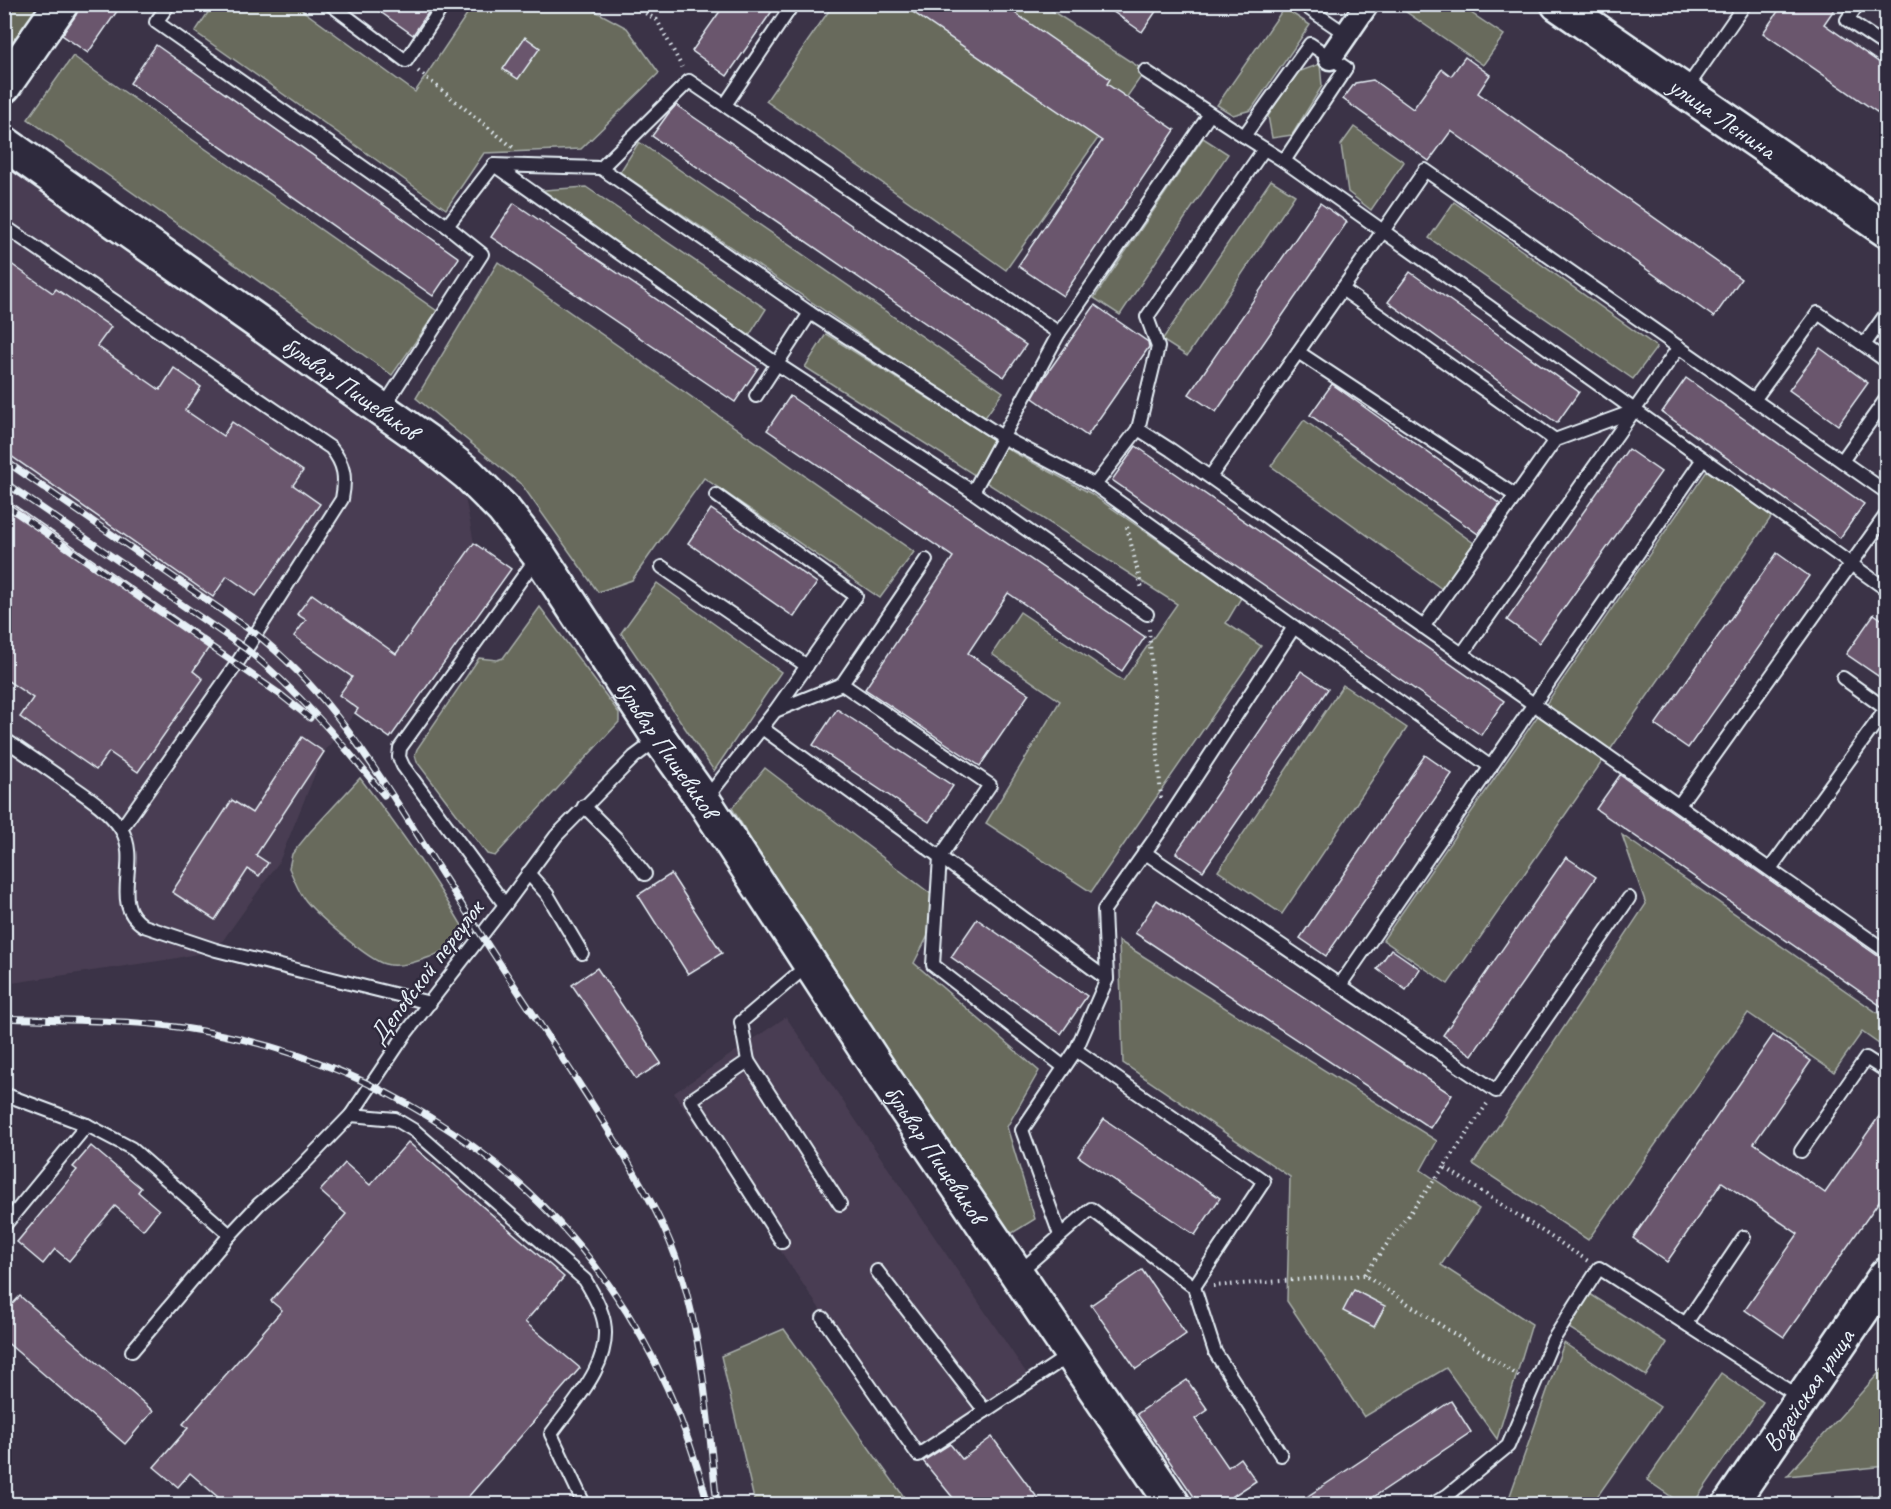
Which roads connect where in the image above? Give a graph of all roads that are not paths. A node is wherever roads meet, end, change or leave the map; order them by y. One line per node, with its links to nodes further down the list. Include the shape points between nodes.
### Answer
1 (61, 4): 15 (main road)
2 (169, 4): 26 (lane, via 156,22)
3 (330, 4): 4 (lane, via 406,61)
4 (444, 4)
5 (793, 4): 17 (lane)
6 (1302, 4): 11 (lane)
7 (1367, 4): 11 (street)
8 (1558, 4): 16 (main road, улица Ленина)
9 (1745, 4): 16 (lane)
10 (1858, 4): 12 (lane, via 1847,20)
11 (1346, 34): 13 (street)
12 (1887, 46)
13 (1330, 58): 19 (lane, via 1310,44); 22 (lane, via 1346,68)
14 (1145, 71): 18 (lane)
15 (4, 86)
16 (1684, 91): 27 (main road, улица Ленина)
17 (725, 105): 24 (lane, via 689,81); 32 (lane)
18 (1210, 114): 19 (lane); 32 (lane)
19 (1244, 136): 21 (lane)
20 (4, 143): 41 (main road, бульвар Пищевиков)
21 (1264, 149): 22 (lane); 43 (lane, via 1148,317 1158,347)
22 (1284, 161): 28 (lane)
23 (495, 165): 24 (lane); 26 (lane); 37 (lane)
24 (601, 168): 30 (lane)
25 (4, 226): 77 (lane, via 331,448 345,475 342,499 236,665)
26 (447, 226): 41 (lane, via 482,255)
27 (1887, 230)
28 (1383, 231): 29 (lane); 34 (lane, via 1425,170); 42 (lane)
29 (1342, 289): 35 (lane); 45 (lane)
30 (810, 313): 37 (lane); 44 (lane)
31 (1887, 314): 33 (lane)
32 (1059, 333): 44 (lane)
33 (1864, 345): 36 (lane); 40 (lane, via 1818,313)
34 (1679, 347): 40 (lane); 42 (lane)
35 (1298, 352): 48 (lane); 53 (lane)
36 (1887, 361)
37 (777, 364): 38 (lane); 50 (lane)
38 (756, 396)
39 (1887, 399): 47 (lane)
40 (1754, 400): 47 (lane)
41 (382, 409): 55 (main road, бульвар Пищевиков, via 468,474 503,509)
42 (1634, 411): 45 (lane); 46 (lane); 63 (lane)
43 (1138, 429): 48 (lane); 49 (lane)
44 (1004, 438): 49 (lane); 50 (lane)
45 (1555, 440): 53 (lane)
46 (1703, 459): 57 (lane); 67 (lane)
47 (1842, 461): 51 (lane)
48 (1210, 477): 62 (lane)
49 (1095, 486): 61 (lane)
50 (973, 492): 60 (lane)
51 (1887, 492)
52 (716, 495): 64 (lane, via 856,596)
53 (1516, 496): 62 (lane)
54 (1887, 516): 57 (lane)
55 (538, 555): 71 (main road, бульвар Пищевиков); 84 (lane, via 400,748 399,757)
56 (926, 560): 66 (lane)
57 (1852, 564): 59 (lane); 75 (lane)
58 (662, 567): 64 (lane)
59 (1887, 589)
60 (1148, 614)
61 (1294, 627): 73 (lane); 78 (lane)
62 (1423, 627): 63 (lane)
63 (1462, 654): 67 (lane)
64 (807, 666): 69 (lane)
65 (1843, 678): 68 (lane)
66 (842, 684): 69 (lane); 79 (lane, via 990,785)
67 (1534, 704): 73 (lane); 75 (lane)
68 (1886, 709): 80 (lane)
69 (775, 711): 70 (lane)
70 (762, 728): 74 (lane); 79 (lane)
71 (659, 738): 74 (main road, бульвар Пищевиков); 76 (lane, Деповской переулок)
72 (4, 739): 77 (lane, via 101,807)
73 (1491, 767): 89 (lane)
74 (704, 801): 87 (main road, бульвар Пищевиков)
75 (1679, 805): 80 (lane)
76 (584, 806): 81 (lane, Деповской переулок); 82 (lane)
77 (121, 829): 90 (lane, via 130,858 125,899 128,910 144,927 216,950)
78 (1144, 852): 88 (lane, via 1104,910); 89 (lane)
79 (940, 856): 88 (lane); 93 (lane, via 933,965)
80 (1770, 869): 85 (lane)
81 (528, 873): 84 (lane, Деповской переулок); 86 (lane, via 547,894)
82 (645, 874)
83 (1629, 898): 89 (lane, via 1496,1091)
84 (505, 905): 90 (lane, Деповской переулок)
85 (1887, 951)
86 (582, 953)
87 (809, 964): 92 (lane, via 741,1022); 106 (main road, бульвар Пищевиков)
88 (1107, 979): 91 (lane)
89 (1340, 985)
90 (430, 1003): 96 (lane, Деповской переулок, via 400,1040)
91 (1076, 1050): 93 (lane); 108 (lane, via 1264,1181)
92 (748, 1061): 99 (lane); 104 (lane, via 691,1100)
93 (1064, 1067): 102 (lane, via 1022,1130)
94 (1887, 1071): 98 (lane, via 1866,1058)
95 (4, 1094): 97 (lane)
96 (351, 1115): 101 (lane, Деповской переулок); 117 (lane, via 395,1119 415,1131 585,1280 604,1324 604,1341 590,1379 551,1434)
97 (87, 1125): 100 (lane); 101 (lane, via 131,1148)
98 (1802, 1151)
99 (840, 1204)
100 (4, 1226)
101 (230, 1235): 111 (lane, Деповской переулок)
102 (1060, 1235): 106 (lane); 108 (lane, via 1091,1209)
103 (1744, 1237): 110 (lane)
104 (782, 1242)
105 (877, 1271): 114 (lane)
106 (1017, 1273): 112 (main road, бульвар Пищевиков)
107 (1887, 1275): 113 (main road, Возейская улица)
108 (1194, 1287): 115 (lane, via 1215,1352)
109 (823, 1318): 114 (lane, via 918,1455)
110 (1686, 1323): 113 (lane); 116 (lane, via 1599,1268 1553,1340 1508,1446)
111 (132, 1351)
112 (1071, 1353): 114 (lane); 118 (main road, бульвар Пищевиков)
113 (1802, 1398): 120 (main road, Возейская улица)
114 (985, 1411)
115 (1281, 1455)
116 (1451, 1500): 119 (lane)
117 (584, 1504)
118 (1173, 1504)
119 (1433, 1504)
120 (1730, 1504)

